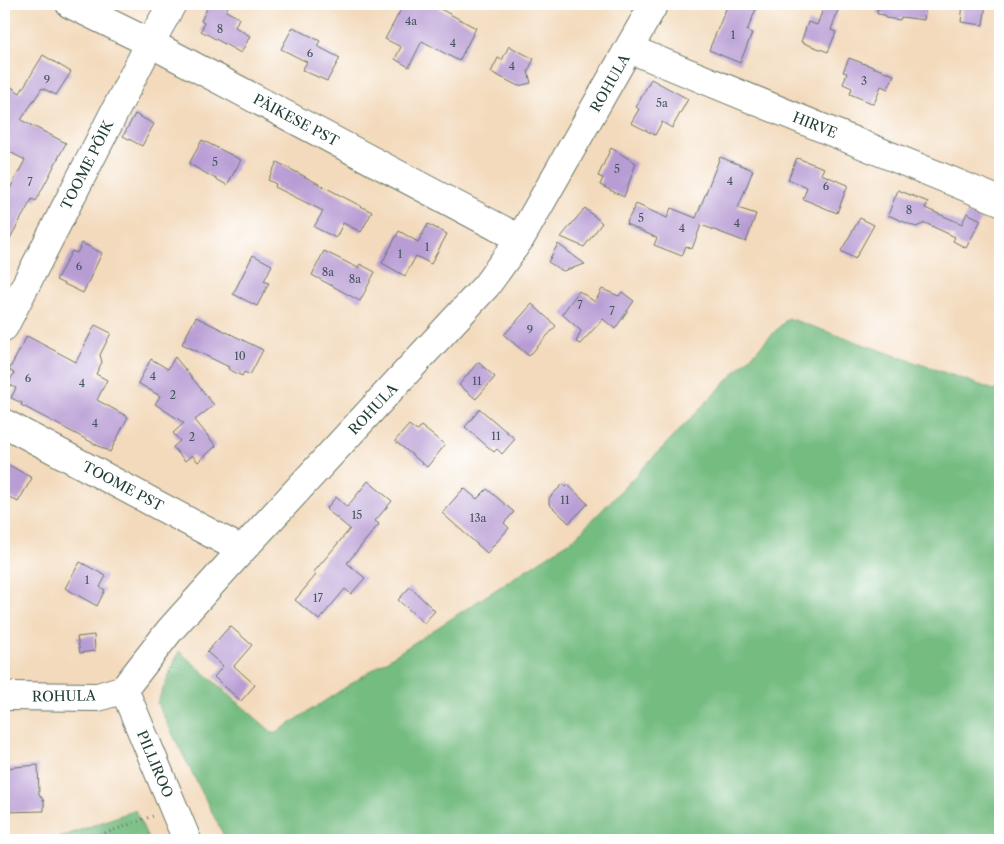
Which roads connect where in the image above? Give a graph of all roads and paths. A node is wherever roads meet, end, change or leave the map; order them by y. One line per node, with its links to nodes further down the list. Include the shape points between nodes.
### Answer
1 (70, 4): 4 (street, PÄIKESE PST)
2 (172, 4): 4 (street, TOOME PÕIK)
3 (654, 4): 5 (street, ROHULA)
4 (150, 43): 7 (street, PÄIKESE PST); 8 (street, TOOME PÕIK)
5 (630, 49): 6 (street, HIRVE); 7 (street, ROHULA)
6 (1000, 201)
7 (520, 239): 10 (street, ROHULA, via 486,286)
8 (4, 327)
9 (4, 423): 10 (street, TOOME PST)
10 (242, 550): 11 (street, ROHULA, via 170,630)
11 (124, 689): 12 (street, ROHULA, via 98,697); 13 (street, PILLIROO)
12 (4, 696)
13 (174, 810): 14 (path); 15 (street, PILLIROO)
14 (86, 840)
15 (187, 840)

